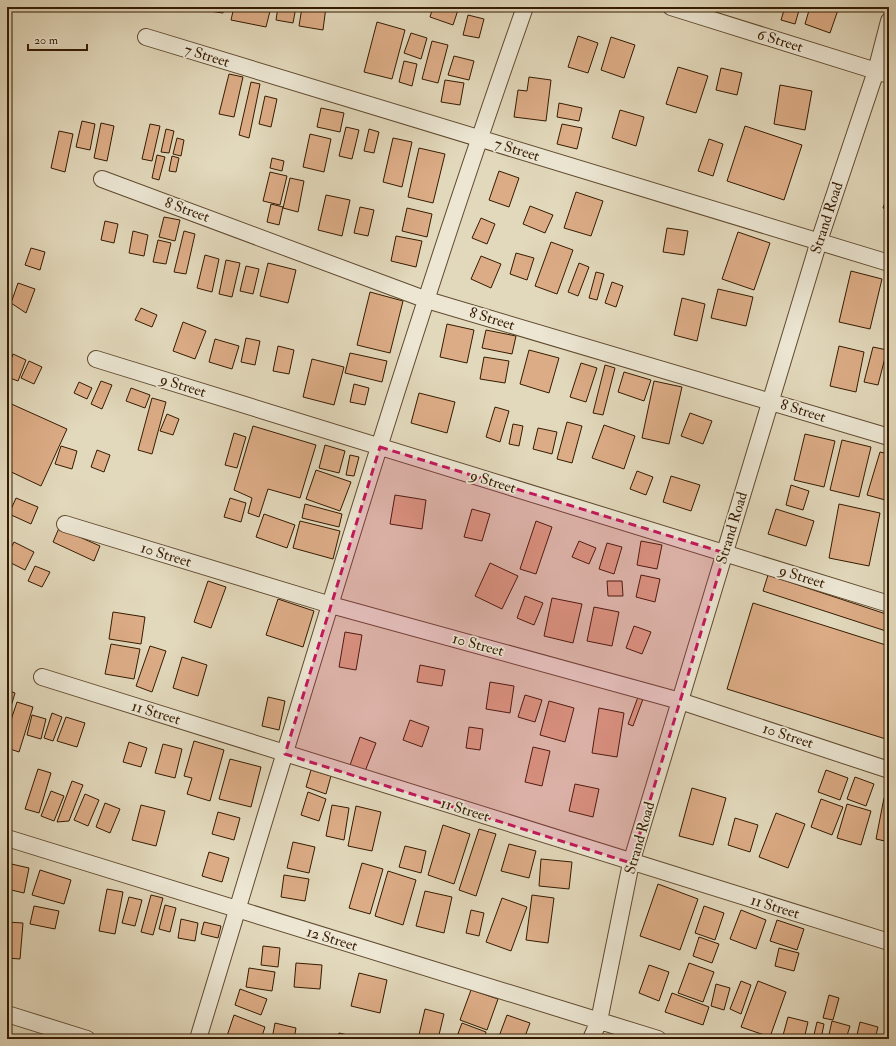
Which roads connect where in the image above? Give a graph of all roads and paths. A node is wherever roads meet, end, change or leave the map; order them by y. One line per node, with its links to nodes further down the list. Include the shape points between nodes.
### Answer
1 (525, 7): 6 (street)
2 (670, 7): 5 (street, 6 Street)
3 (889, 21): 5 (street, Strand Road)
4 (146, 37): 6 (street, 7 Street)
5 (882, 73): 8 (street, Strand Road)
6 (479, 138): 8 (street, 7 Street); 10 (street)
7 (102, 179): 10 (street, 8 Street)
8 (819, 241): 9 (street, 7 Street); 12 (street, Strand Road)
9 (889, 263)
10 (427, 300): 12 (street, 8 Street); 14 (street)
11 (96, 359): 14 (street, 9 Street)
12 (771, 402): 13 (street, 8 Street); 16 (street, Strand Road)
13 (889, 437)
14 (380, 447): 16 (street, 9 Street); 18 (street)
15 (65, 524): 18 (street, 10 Street)
16 (725, 553): 17 (street, 9 Street); 20 (street, Strand Road)
17 (889, 604)
18 (331, 605): 20 (street, 10 Street); 21 (street)
19 (42, 677): 21 (street, 11 Street)
20 (680, 701): 22 (street, 10 Street); 24 (street, Strand Road)
21 (285, 754): 24 (street, 11 Street); 25 (street)
22 (889, 770)
23 (7, 838): 25 (street, 12 Street)
24 (631, 862): 26 (street, 11 Street); 28 (street, Strand Road)
25 (238, 909): 28 (street, 12 Street); 30 (street)
26 (889, 942)
27 (7, 1014): 29 (street)
28 (599, 1021): 31 (street, Strand Road); 32 (street, 12 Street)
29 (87, 1039)
30 (198, 1039)
31 (591, 1039)
32 (658, 1039)

